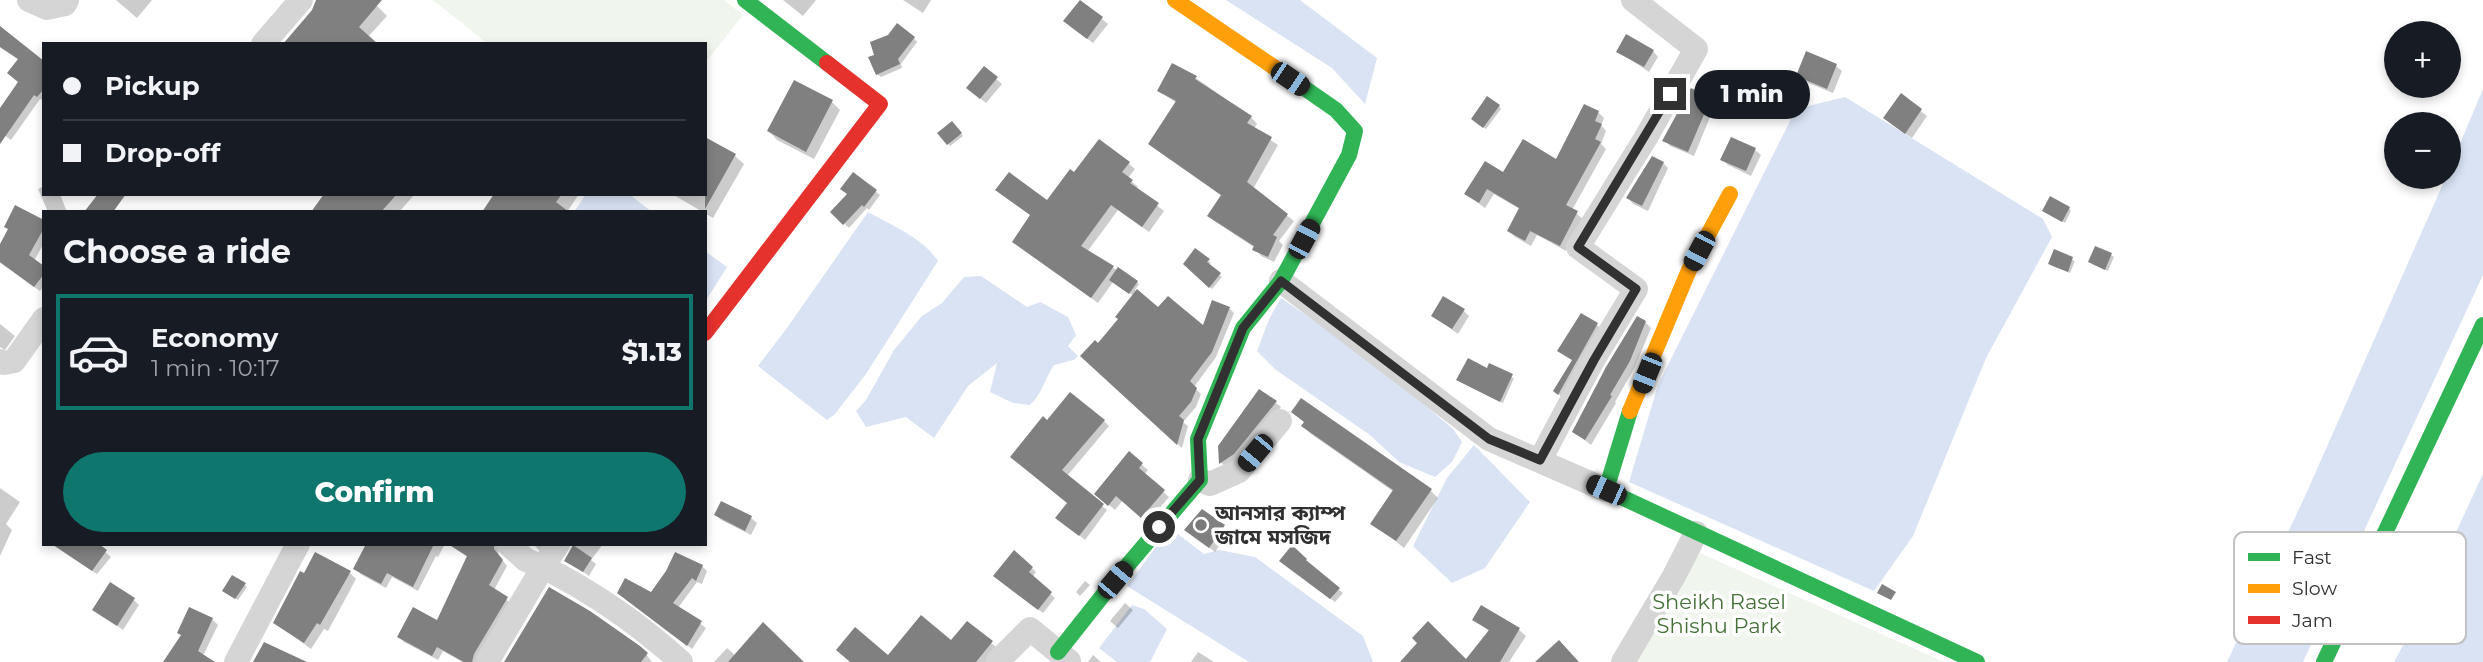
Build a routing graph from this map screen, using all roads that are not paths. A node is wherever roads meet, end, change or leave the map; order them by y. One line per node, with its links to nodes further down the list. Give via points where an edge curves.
1 (29, 0): 2 (street, via 47,8)
2 (67, 0)
3 (301, 0): 7 (street)
4 (745, 0): 12 (street, via 880,104)
5 (1175, 0): 9 (street, via 1336,110 1355,131 1349,155)
6 (1633, 0): 15 (street, via 1696,49 1578,247 1636,289)
7 (265, 42)
8 (1730, 194): 17 (street, via 1689,271 1628,417)
9 (1281, 281): 15 (street, via 1489,439); 16 (street, via 1243,328 1198,439)
10 (42, 322): 13 (street, via 14,361)
11 (2483, 325): 18 (street)
12 (707, 330)
13 (0, 361)
14 (1280, 421): 16 (street, via 1239,471 1210,484)
15 (1540, 460): 17 (street)
16 (1200, 480): 25 (street, via 1115,580)
17 (1606, 490): 19 (street)
18 (2385, 532)
19 (1696, 533): 30 (street); 31 (street)
20 (297, 546): 26 (street)
21 (510, 546): 23 (street)
22 (557, 546): 23 (street)
23 (542, 567): 27 (street); 28 (street, via 580,586)
24 (2332, 644): 32 (street)
25 (1064, 657): 29 (street, via 1030,629)
26 (236, 662)
27 (488, 662)
28 (681, 662)
29 (997, 662)
30 (1623, 662)
31 (1977, 662)
32 (2324, 662)

